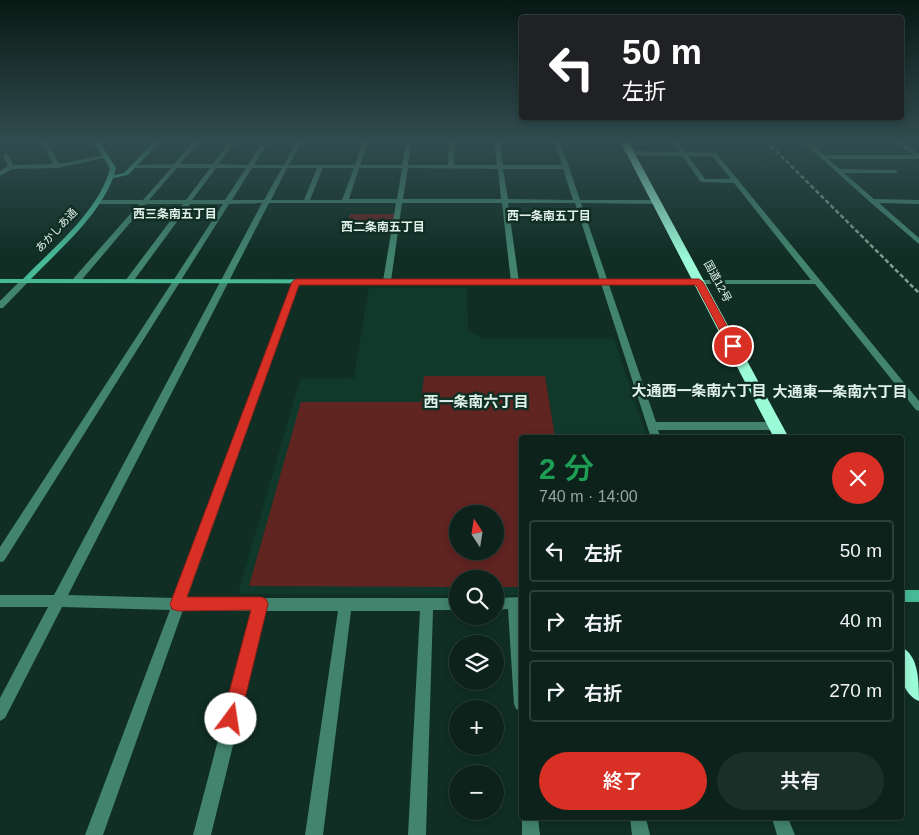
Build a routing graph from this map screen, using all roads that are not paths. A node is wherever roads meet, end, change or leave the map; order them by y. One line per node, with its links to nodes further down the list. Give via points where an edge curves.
1 (110, 180): 19 (street, あかしあ通)
2 (164, 180): 20 (street)
3 (204, 180): 21 (street)
4 (240, 180): 22 (street)
5 (278, 180): 23 (street)
6 (315, 180): 24 (street)
7 (353, 180): 15 (street)
8 (404, 180): 16 (street)
9 (501, 180): 17 (street)
10 (570, 180): 25 (street)
11 (644, 180): 26 (highway, 国道12号)
12 (702, 180): 14 (street)
13 (849, 180): 18 (street)
14 (735, 181): 41 (street)
15 (345, 201): 16 (street); 24 (street)
16 (401, 201): 17 (street); 35 (street)
17 (503, 201): 25 (street); 39 (street)
18 (872, 201): 27 (street); 28 (street)
19 (98, 202): 20 (street); 32 (street, あかしあ通)
20 (146, 202): 21 (street); 33 (street)
21 (188, 202): 22 (street); 34 (street)
22 (227, 202): 23 (street); 37 (street)
23 (267, 202): 24 (street); 42 (street)
24 (306, 202)
25 (577, 202): 26 (street); 36 (street)
26 (656, 202): 40 (highway, 国道12号)
27 (919, 202)
28 (908, 233): 29 (street); 30 (street)
29 (919, 233)
30 (919, 242)
31 (0, 281): 32 (street)
32 (25, 281): 33 (street); 43 (street)
33 (76, 281): 34 (street)
34 (130, 281): 37 (street)
35 (387, 281): 38 (street); 39 (street)
36 (602, 281): 39 (street); 40 (street); 45 (street)
37 (176, 282): 42 (street); 49 (street)
38 (296, 282): 42 (street); 54 (street)
39 (515, 282)
40 (699, 282): 41 (street); 46 (highway, 国道12号)
41 (816, 282): 44 (street)
42 (223, 283): 52 (street)
43 (0, 306)
44 (919, 408)
45 (652, 426): 46 (street); 47 (street)
46 (776, 426): 48 (highway, 国道12号)
47 (655, 435)
48 (780, 435)
49 (0, 557)
50 (904, 596): 51 (street)
51 (919, 596)
52 (60, 600): 53 (street); 54 (street); 64 (street)
53 (0, 601)
54 (178, 604): 55 (street); 68 (street)
55 (261, 604): 60 (street); 69 (street)
56 (449, 604): 59 (street)
57 (504, 604): 58 (street)
58 (518, 604): 61 (street)
59 (427, 605): 60 (street); 71 (street)
60 (345, 606): 70 (street)
61 (519, 637)
62 (904, 662): 63 (highway)
63 (919, 690)
64 (0, 713)
65 (530, 820): 72 (street)
66 (638, 820): 73 (street)
67 (781, 820): 74 (street)
68 (94, 835)
69 (202, 835)
70 (314, 835)
71 (417, 835)
72 (531, 835)
73 (642, 835)
74 (786, 835)

